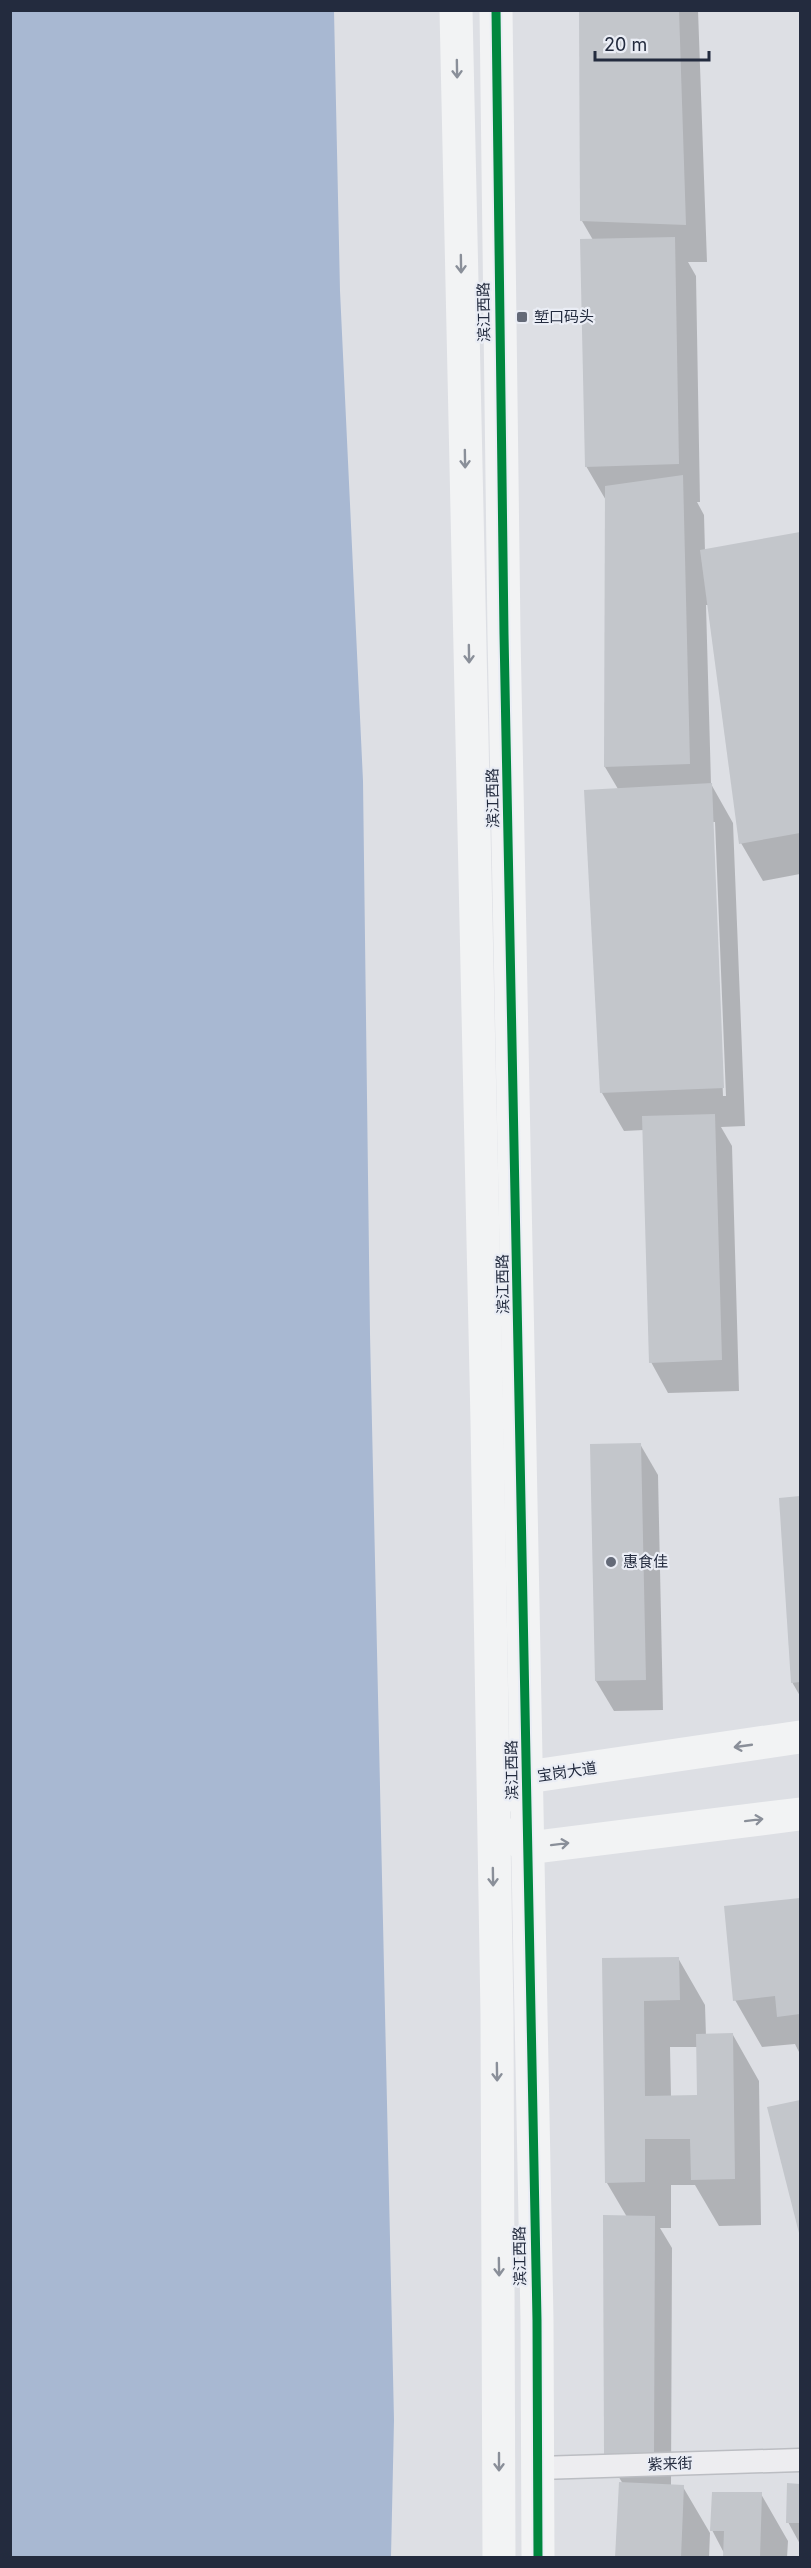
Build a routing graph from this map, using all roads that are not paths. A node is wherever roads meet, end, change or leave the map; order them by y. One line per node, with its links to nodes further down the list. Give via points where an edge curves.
1 (456, 10): 6 (main road, 滨江西路, one-way to 6)
2 (496, 10): 4 (main road, 滨江西路)
3 (801, 1737): 4 (main road, 宝岗大道, one-way to 4)
4 (527, 1778): 6 (main road, 宝岗大道); 7 (main road, 滨江西路)
5 (801, 1814): 7 (main road, one-way to 5)
6 (492, 1819): 7 (main road); 10 (main road, 滨江西路, one-way to 10)
7 (528, 1848): 9 (main road, 滨江西路)
8 (801, 2460): 9 (lane, 紫来街)
9 (539, 2468): 11 (main road, 滨江西路)
10 (499, 2558)
11 (538, 2558)

